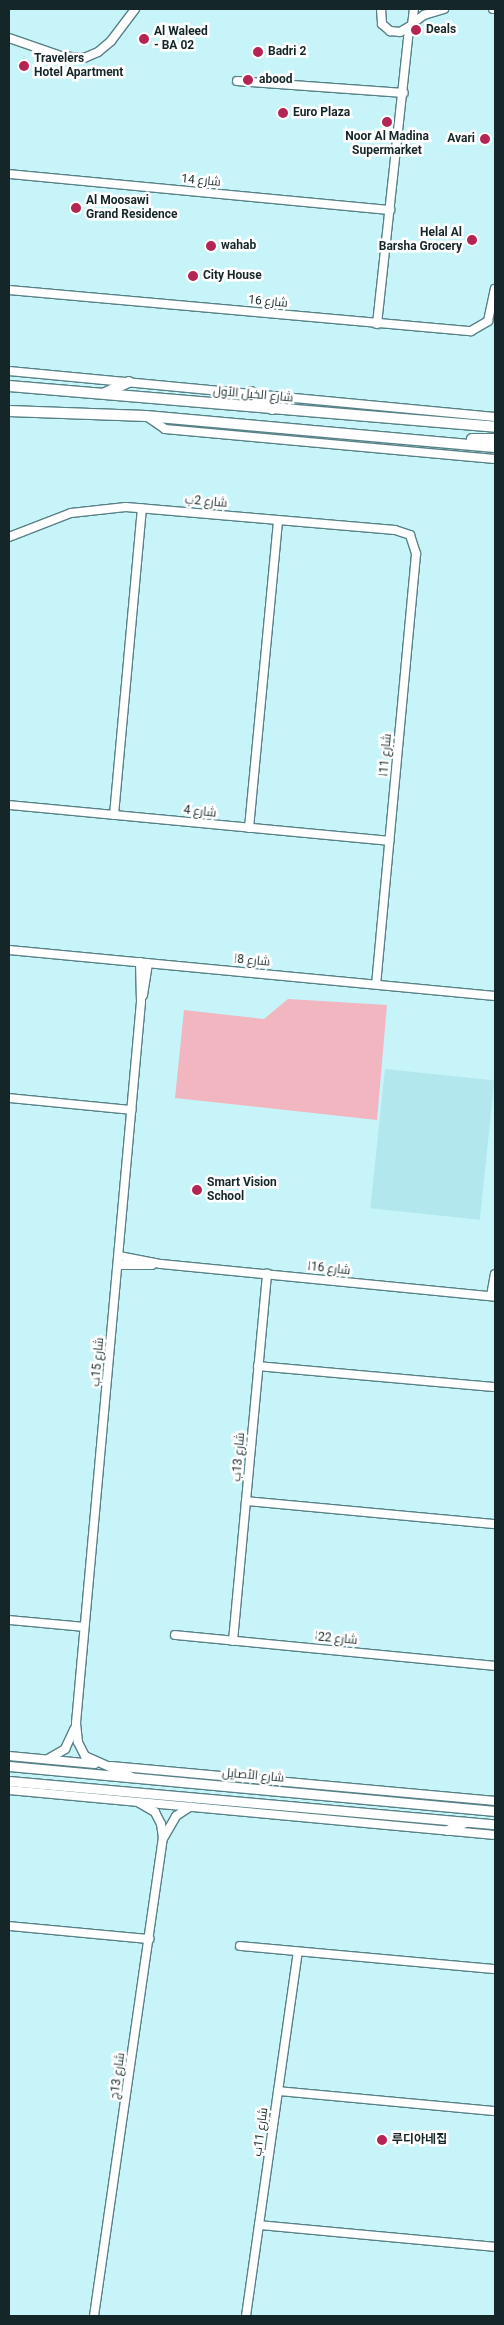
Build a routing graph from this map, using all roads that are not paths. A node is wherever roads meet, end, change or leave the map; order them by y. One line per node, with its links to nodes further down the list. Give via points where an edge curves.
1 (135, 9): 7 (street, via 111,41 84,58 60,56)
2 (381, 9): 6 (street, via 382,24)
3 (414, 9): 5 (street)
4 (444, 9): 5 (street, via 424,15)
5 (411, 26): 6 (street); 8 (street)
6 (394, 32): 8 (street)
7 (9, 38)
8 (406, 51): 10 (street)
9 (237, 81): 10 (street)
10 (404, 93): 12 (street)
11 (9, 174): 12 (street, شارع 14)
12 (390, 210): 15 (street)
13 (495, 289): 15 (street, شارع 16, via 492,315 478,329)
14 (9, 290): 15 (street, شارع 16)
15 (377, 324)
16 (9, 371): 17 (street)
17 (129, 382): 19 (street); 20 (main road)
18 (9, 386): 20 (main road, شارع الخيل الأول)
19 (251, 392): 21 (main road); 24 (street)
20 (103, 394): 21 (main road, شارع الخيل الأول)
21 (273, 410): 25 (main road, شارع الخيل الأول)
22 (9, 411): 23 (main road)
23 (146, 416): 27 (main road); 29 (street, via 165,429)
24 (495, 417)
25 (495, 427)
26 (495, 439): 27 (main road, via 479,438)
27 (464, 443): 28 (main road)
28 (495, 447)
29 (495, 459)
30 (142, 508): 31 (street, شارع 2ب); 33 (street, شارع 2ب, via 78,511); 35 (street)
31 (278, 520): 32 (street, شارع 2ب); 36 (street)
32 (405, 532): 37 (street, شارع 11ا, via 413,539 416,554)
33 (9, 537)
34 (9, 805): 35 (street, شارع 4)
35 (114, 815): 36 (street, شارع 4)
36 (249, 828): 37 (street, شارع 4)
37 (389, 841): 40 (street, شارع 11ا)
38 (9, 950): 39 (street, شارع 8ا)
39 (144, 962): 40 (street, شارع 8ا); 43 (street, شارع 15ب)
40 (376, 983): 41 (street, شارع 8ا)
41 (494, 995)
42 (9, 1098): 43 (street)
43 (131, 1110): 44 (street, شارع 15ب)
44 (119, 1256): 45 (street, شارع 16ا); 46 (street, شارع 15ب)
45 (161, 1264): 46 (street, شارع 16ا); 47 (street, شارع 16ا)
46 (118, 1265): 55 (street, شارع 15ب)
47 (267, 1274): 49 (street, شارع 16ا); 50 (street, شارع 13ب)
48 (495, 1274): 49 (street)
49 (493, 1296)
50 (258, 1366): 51 (street); 52 (street, شارع 13ب)
51 (495, 1387)
52 (246, 1501): 53 (street); 57 (street, شارع 13ب)
53 (495, 1524)
54 (9, 1620): 55 (street)
55 (84, 1627): 59 (street, شارع 15ب)
56 (175, 1635): 57 (street, شارع 22ا)
57 (232, 1641): 58 (street, شارع 22ا)
58 (495, 1666)
59 (76, 1723): 61 (street, شارع 15ب, via 66,1749); 62 (street, شارع 15ب, via 82,1752)
60 (9, 1756): 61 (street)
61 (43, 1759): 62 (street)
62 (104, 1765): 64 (street); 67 (street)
63 (9, 1766): 64 (street, شارع الأصايل)
64 (134, 1778): 70 (street, شارع الأصايل)
65 (9, 1781): 71 (street)
66 (9, 1790): 68 (street)
67 (495, 1801)
68 (138, 1802): 69 (street); 75 (street, شارع 13ج, via 159,1818)
69 (190, 1807): 73 (street); 75 (street, شارع 13ج, via 170,1823)
70 (495, 1811)
71 (467, 1821): 72 (street); 73 (street)
72 (495, 1824)
73 (447, 1830): 74 (street)
74 (495, 1835)
75 (163, 1838): 77 (street, شارع 13ج)
76 (9, 1926): 77 (street)
77 (149, 1939): 85 (street, شارع 13ج)
78 (240, 1946): 79 (street)
79 (298, 1952): 80 (street); 81 (street, شارع 11ب)
80 (495, 1969)
81 (278, 2092): 82 (street); 83 (street, شارع 11ب)
82 (495, 2111)
83 (259, 2225): 84 (street); 86 (street, شارع 11ب)
84 (495, 2247)
85 (94, 2316)
86 (246, 2316)

